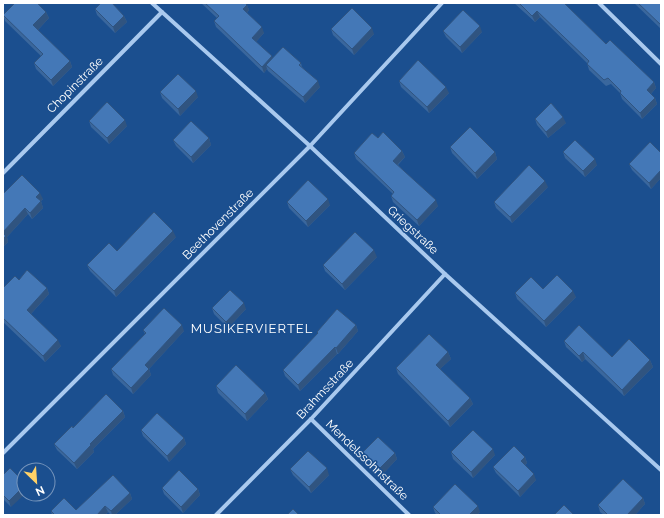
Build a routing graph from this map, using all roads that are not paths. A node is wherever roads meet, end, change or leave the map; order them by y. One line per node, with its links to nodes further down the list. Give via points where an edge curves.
1 (152, 3): 4 (street, Griegstraße)
2 (442, 3): 6 (street, Beethovenstraße)
3 (598, 3): 5 (street)
4 (162, 12): 6 (street, Griegstraße); 7 (street, Chopinstraße)
5 (661, 64)
6 (310, 146): 8 (street, Griegstraße); 10 (street, Beethovenstraße)
7 (3, 172)
8 (445, 274): 9 (street, Brahmsstraße); 11 (street, Griegstraße)
9 (311, 419): 12 (street, Brahmsstraße); 13 (street, Mendelssohnstraße)
10 (3, 453)
11 (661, 470)
12 (216, 515)
13 (409, 515)

